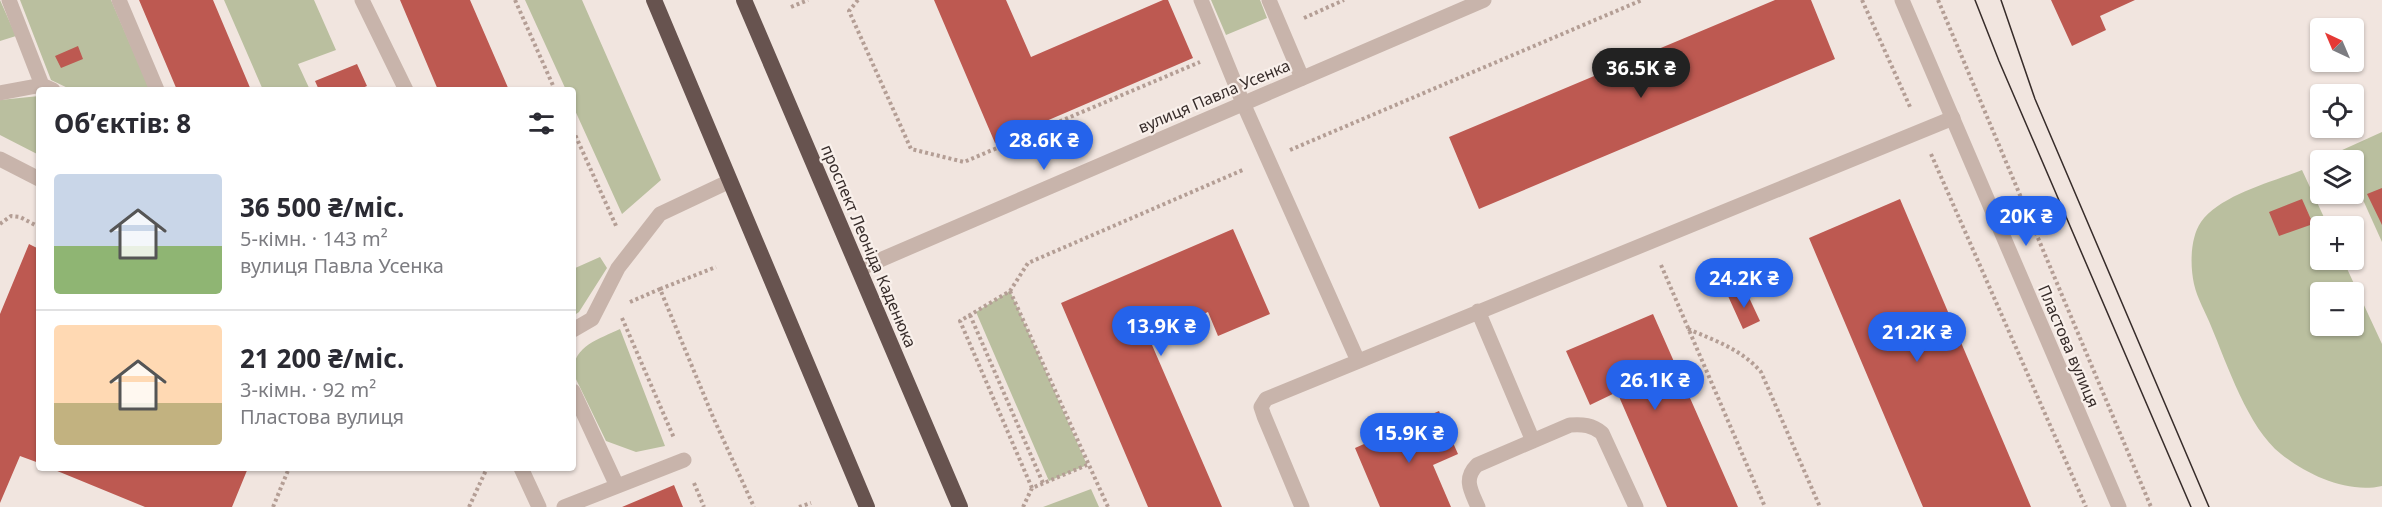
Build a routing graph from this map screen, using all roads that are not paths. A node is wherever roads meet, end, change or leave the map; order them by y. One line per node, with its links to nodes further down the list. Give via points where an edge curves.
1 (9, 0): 11 (street)
2 (119, 0): 12 (street)
3 (362, 0): 13 (street)
4 (654, 0): 20 (highway)
5 (744, 0): 21 (highway, проспект Леоніда Каденюка)
6 (1201, 0): 16 (street)
7 (1269, 0): 10 (street)
8 (1484, 0): 10 (street, вулиця Павла Усенка)
9 (1902, 0): 17 (street, Пластова вулиця)
10 (1302, 78): 16 (street, вулиця Павла Усенка)
11 (48, 87)
12 (156, 87)
13 (405, 87)
14 (36, 88): 15 (street)
15 (0, 93)
16 (1243, 103): 21 (street, вулиця Павла Усенка); 24 (street)
17 (1953, 118): 22 (street); 37 (street, Пластова вулиця)
18 (0, 159): 19 (street)
19 (36, 177)
20 (730, 181): 23 (street, via 660,214 618,268 592,318); 32 (highway)
21 (859, 269): 33 (highway, проспект Леоніда Каденюка)
22 (1478, 311): 24 (street); 26 (street)
23 (576, 328)
24 (1358, 361): 34 (street, via 1275,394 1261,407)
25 (576, 398): 29 (street)
26 (1533, 441): 35 (street, via 1471,470 1468,483); 36 (street, via 1570,425 1593,426 1602,434)
27 (684, 460): 29 (street)
28 (522, 471): 30 (street)
29 (617, 486): 31 (street)
30 (539, 507)
31 (564, 507)
32 (867, 507)
33 (960, 507)
34 (1302, 507)
35 (1478, 507)
36 (1636, 507)
37 (2119, 507)

